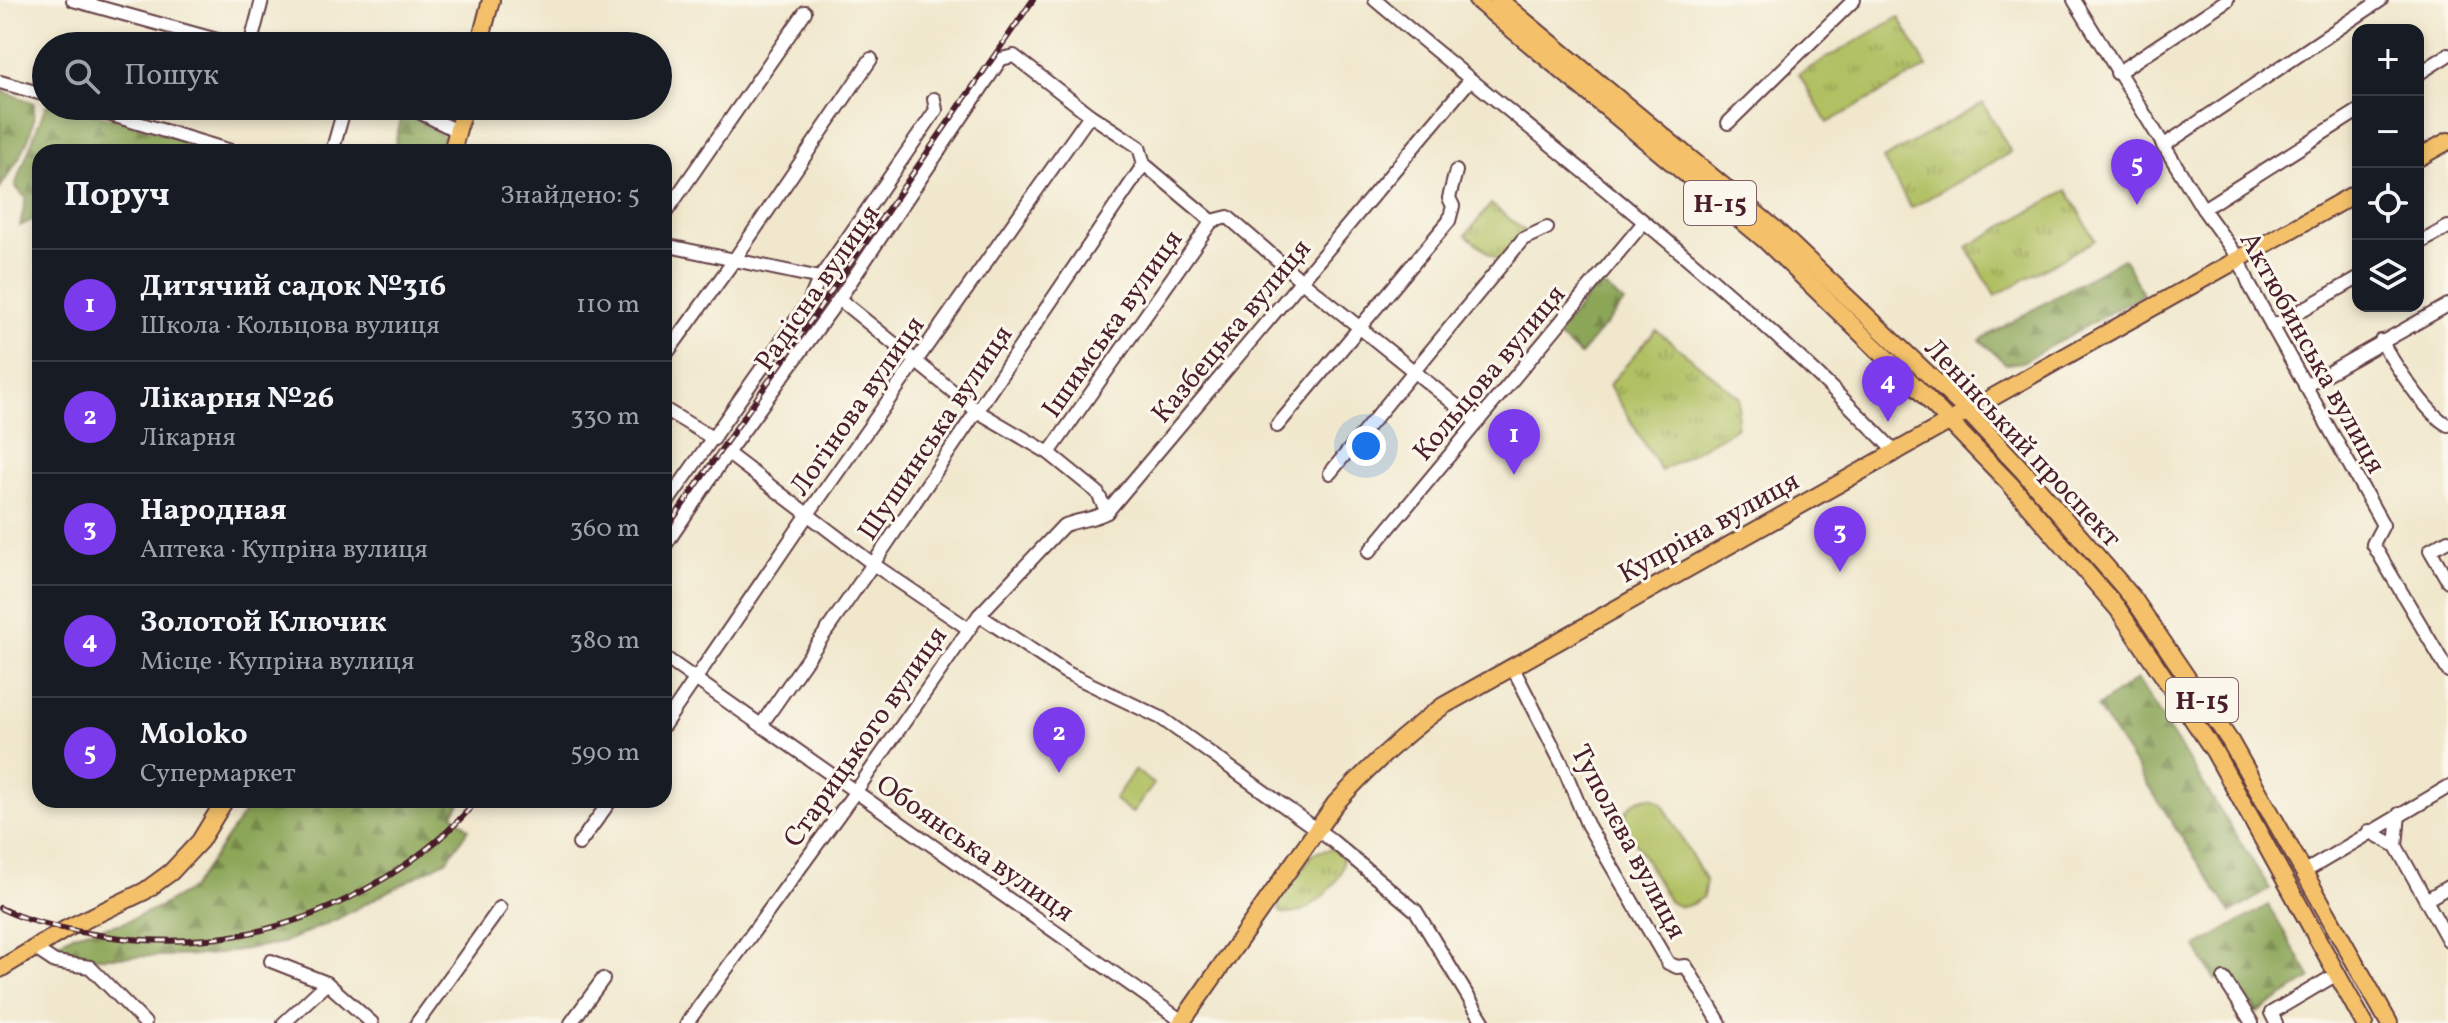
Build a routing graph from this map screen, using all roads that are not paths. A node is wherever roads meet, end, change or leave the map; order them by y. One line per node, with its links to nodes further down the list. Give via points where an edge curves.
1 (73, 0): 12 (street)
2 (262, 0): 13 (street)
3 (491, 0): 14 (main road)
4 (1375, 0): 19 (street)
5 (1477, 0): 65 (main road, Ленінський проспект / Н-15, via 1765,240)
6 (1499, 0): 63 (main road, Ленінський проспект / Н-15, via 1775,229)
7 (1854, 0): 29 (street)
8 (2074, 0): 18 (street, Актюбинська вулиця)
9 (2227, 0): 18 (street)
10 (2381, 0): 35 (street)
11 (805, 12): 40 (street)
12 (188, 32)
13 (254, 32)
14 (483, 32)
15 (2448, 55): 17 (street)
16 (871, 59): 49 (street)
17 (2424, 70)
18 (2117, 73): 35 (street, Актюбинська вулиця)
19 (1470, 80): 43 (street); 52 (street, Казбецька вулиця)
20 (0, 82): 21 (street)
21 (32, 91)
22 (934, 99): 50 (street, Радісна вулиця, via 936,110)
23 (1090, 115): 37 (street, via 1139,147); 53 (street, Радісна вулиця, via 1014,56 1001,59); 59 (street, Логінова вулиця)
24 (2352, 115): 41 (street)
25 (128, 120): 32 (street)
26 (341, 120): 33 (street)
27 (435, 120): 30 (street)
28 (460, 120): 30 (main road)
29 (1728, 123)
30 (457, 131): 34 (main road)
31 (2448, 141): 36 (main road)
32 (208, 144)
33 (334, 144)
34 (454, 144)
35 (2163, 146): 41 (street, Актюбинська вулиця)
36 (2424, 155)
37 (1144, 164): 42 (street); 62 (street, Шушинська вулиця)
38 (1456, 171): 56 (street, via 1449,221)
39 (2352, 195): 48 (main road, Купріна вулиця)
40 (672, 203)
41 (2203, 209): 48 (street, Актюбинська вулиця)
42 (1212, 221): 52 (street, via 1228,217); 72 (street, Ішимська вулиця)
43 (1644, 222): 66 (street, Кольцова вулиця); 71 (street)
44 (2448, 227): 46 (street)
45 (1547, 228): 60 (street, via 1523,239)
46 (2424, 241)
47 (672, 247): 49 (street)
48 (2239, 259): 55 (street, Актюбинська вулиця); 63 (main road, Купріна вулиця)
49 (734, 260): 50 (street); 58 (street)
50 (820, 278): 69 (street, Радісна вулиця)
51 (2352, 281): 55 (street)
52 (1303, 282): 56 (street); 75 (street, Казбецька вулиця)
53 (839, 299): 59 (street); 70 (street, Радісна вулиця)
54 (2448, 305): 57 (street)
55 (2272, 327): 61 (street, Актюбинська вулиця)
56 (1359, 328): 60 (street); 68 (street)
57 (2381, 341): 61 (street); 67 (street, via 2397,370)
58 (672, 346)
59 (916, 362): 62 (street); 76 (street, Логінова вулиця)
60 (1413, 373): 66 (street); 73 (street)
61 (2305, 386): 86 (street, Актюбинська вулиця, via 2383,525 2373,544)
62 (977, 411): 72 (street); 80 (street, Шушинська вулиця)
63 (1968, 412): 65 (main road, Купріна вулиця); 99 (main road, Ленінський проспект / Н-15, via 2133,598 2230,741)
64 (672, 414): 69 (street)
65 (1949, 421): 71 (main road, Купріна вулиця); 107 (main road, Ленінський проспект / Н-15, via 2118,609 2214,751)
66 (1477, 422): 79 (street, Кольцова вулиця)
67 (2448, 425)
68 (1277, 426)
69 (714, 439): 74 (street, Радісна вулиця)
70 (728, 451): 76 (street); 77 (street, Радісна вулиця)
71 (1894, 451): 85 (main road, Купріна вулиця)
72 (1049, 453): 75 (street, via 1097,492)
73 (1330, 473)
74 (672, 496)
75 (1107, 512): 82 (street, Старицького вулиця, via 1063,526)
76 (808, 514): 80 (street); 87 (street, Логінова вулиця)
77 (672, 535)
78 (2448, 540): 81 (street, via 2430,550)
79 (1369, 552)
80 (873, 564): 83 (street); 89 (street, Шушинська вулиця)
81 (2448, 581)
82 (979, 615): 83 (street, Старицького вулиця); 95 (street, via 1065,672 1161,718)
83 (969, 629): 91 (street, Старицького вулиця)
84 (672, 663): 87 (street, Обоянська вулиця)
85 (1512, 666): 95 (main road, Купріна вулиця, via 1443,706 1397,742 1335,804); 120 (street, Туполєва вулиця, via 1587,824 1668,963 1686,966)
86 (2448, 671)
87 (695, 679): 88 (street, Логінова вулиця); 89 (street, Обоянська вулиця)
88 (672, 713)
89 (761, 725): 91 (street, Обоянська вулиця)
90 (2448, 787): 94 (street)
91 (856, 791): 112 (street, Обоянська вулиця); 118 (street, Старицького вулиця)
92 (220, 808): 104 (main road, via 200,841 171,872 145,891)
93 (605, 808): 97 (street)
94 (2399, 814): 96 (street); 98 (street)
95 (1319, 831): 112 (main road, Купріна вулиця); 119 (street, via 1416,911)
96 (2369, 831): 98 (street); 99 (street)
97 (579, 844)
98 (2396, 846): 101 (street)
99 (2304, 872): 123 (main road, Ленінський проспект / Н-15)
100 (2448, 887): 101 (street)
101 (2426, 900): 103 (street)
102 (500, 908): 116 (street)
103 (2448, 940)
104 (34, 948): 106 (main road); 113 (street, via 55,962 90,967)
105 (271, 961): 110 (street)
106 (0, 969)
107 (2337, 974): 111 (street); 122 (main road, Ленінський проспект / Н-15)
108 (603, 979): 117 (street)
109 (2224, 979): 121 (street)
110 (327, 983): 114 (street); 115 (street)
111 (2273, 1018): 121 (street)
112 (1183, 1022)
113 (145, 1023)
114 (284, 1023)
115 (372, 1023)
116 (417, 1023)
117 (571, 1023)
118 (687, 1023)
119 (1484, 1023)
120 (1720, 1023)
121 (2252, 1023)
122 (2364, 1023)
123 (2389, 1023)

